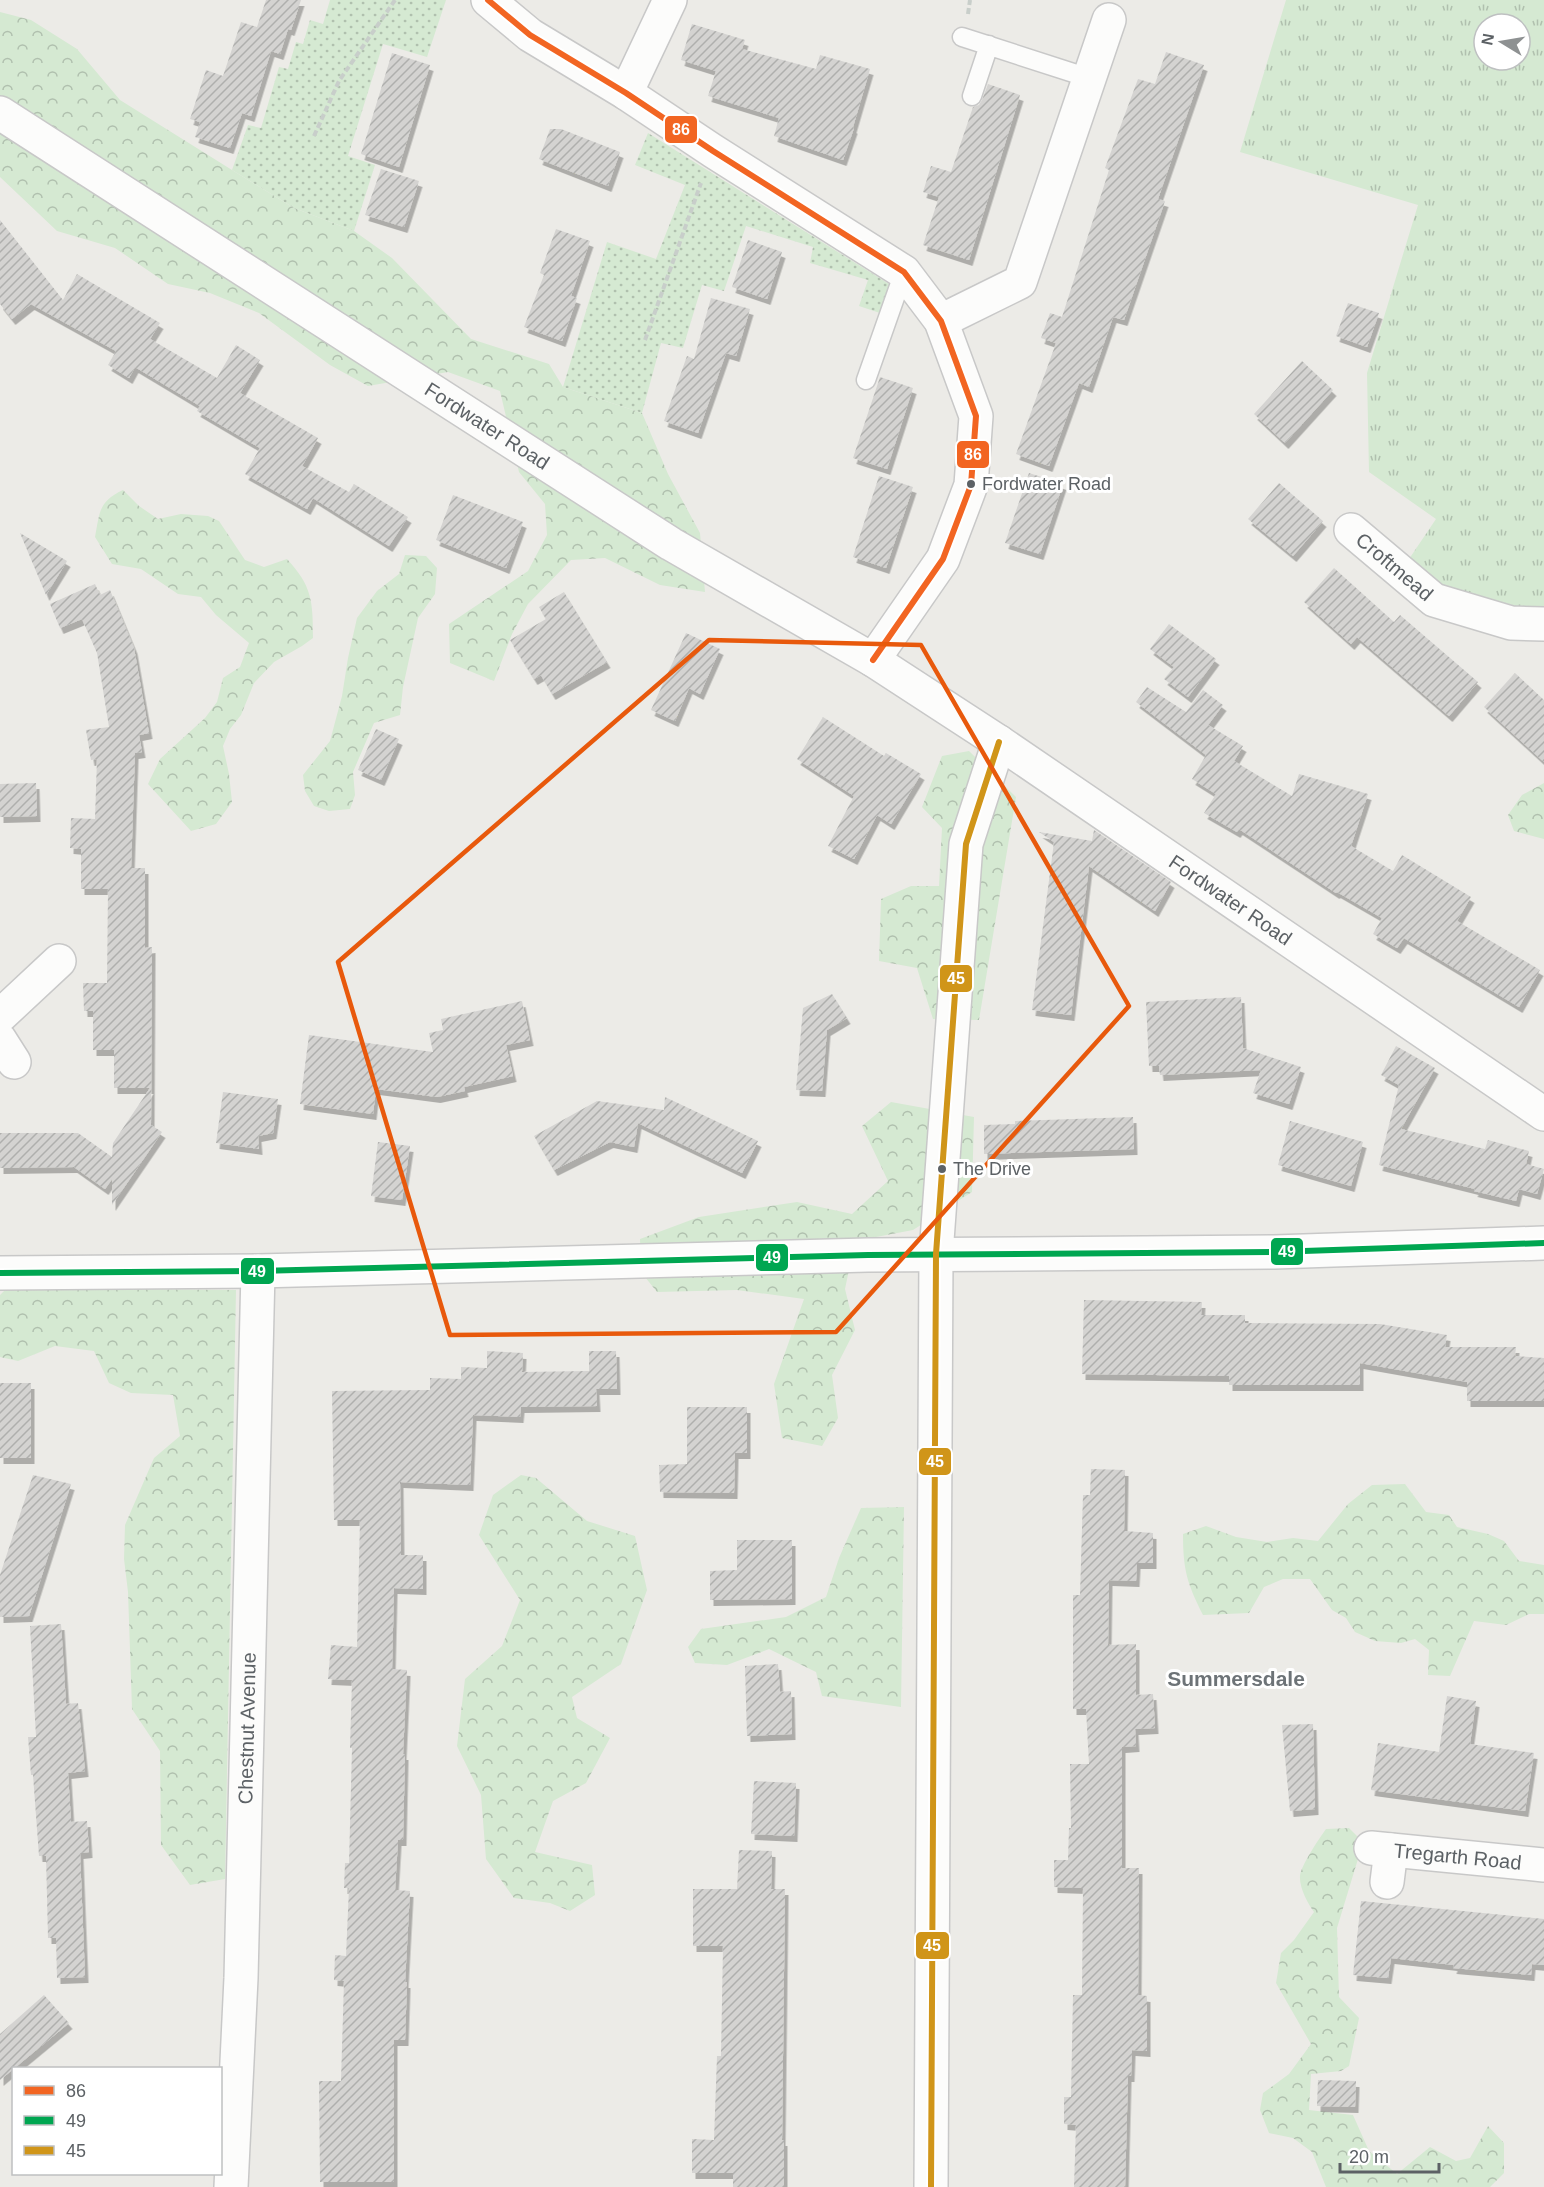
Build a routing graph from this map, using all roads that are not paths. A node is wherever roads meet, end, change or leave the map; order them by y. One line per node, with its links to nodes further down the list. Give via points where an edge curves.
1 (489, 0): 7 (street, via 530,35)
2 (670, 0): 7 (street)
3 (1109, 20): 6 (street)
4 (962, 37): 5 (lane)
5 (989, 45): 6 (lane); 8 (lane)
6 (1089, 78): 11 (street, via 1020,282)
7 (626, 93): 10 (street)
8 (972, 96)
9 (0, 113): 15 (street, Fordwater Road, via 671,544)
10 (904, 272): 11 (street); 12 (lane)
11 (941, 321): 15 (street, via 976,416 971,485 943,559)
12 (866, 380)
13 (1351, 530): 14 (street, Croftmead, via 1434,600 1511,622)
14 (1544, 624)
15 (873, 660): 16 (street, Fordwater Road)
16 (999, 742): 19 (street, Fordwater Road); 21 (street, via 966,844)
17 (59, 961): 18 (street)
18 (0, 1016)
19 (1544, 1114)
20 (1544, 1243): 21 (street, via 1274,1251)
21 (936, 1254): 22 (street); 27 (street)
22 (258, 1271): 23 (street); 26 (street, Chestnut Avenue, via 241,1978)
23 (0, 1273)
24 (1544, 1865): 25 (street, Tregarth Road, via 1381,1849)
25 (1387, 1882)
26 (231, 2187)
27 (931, 2187)

